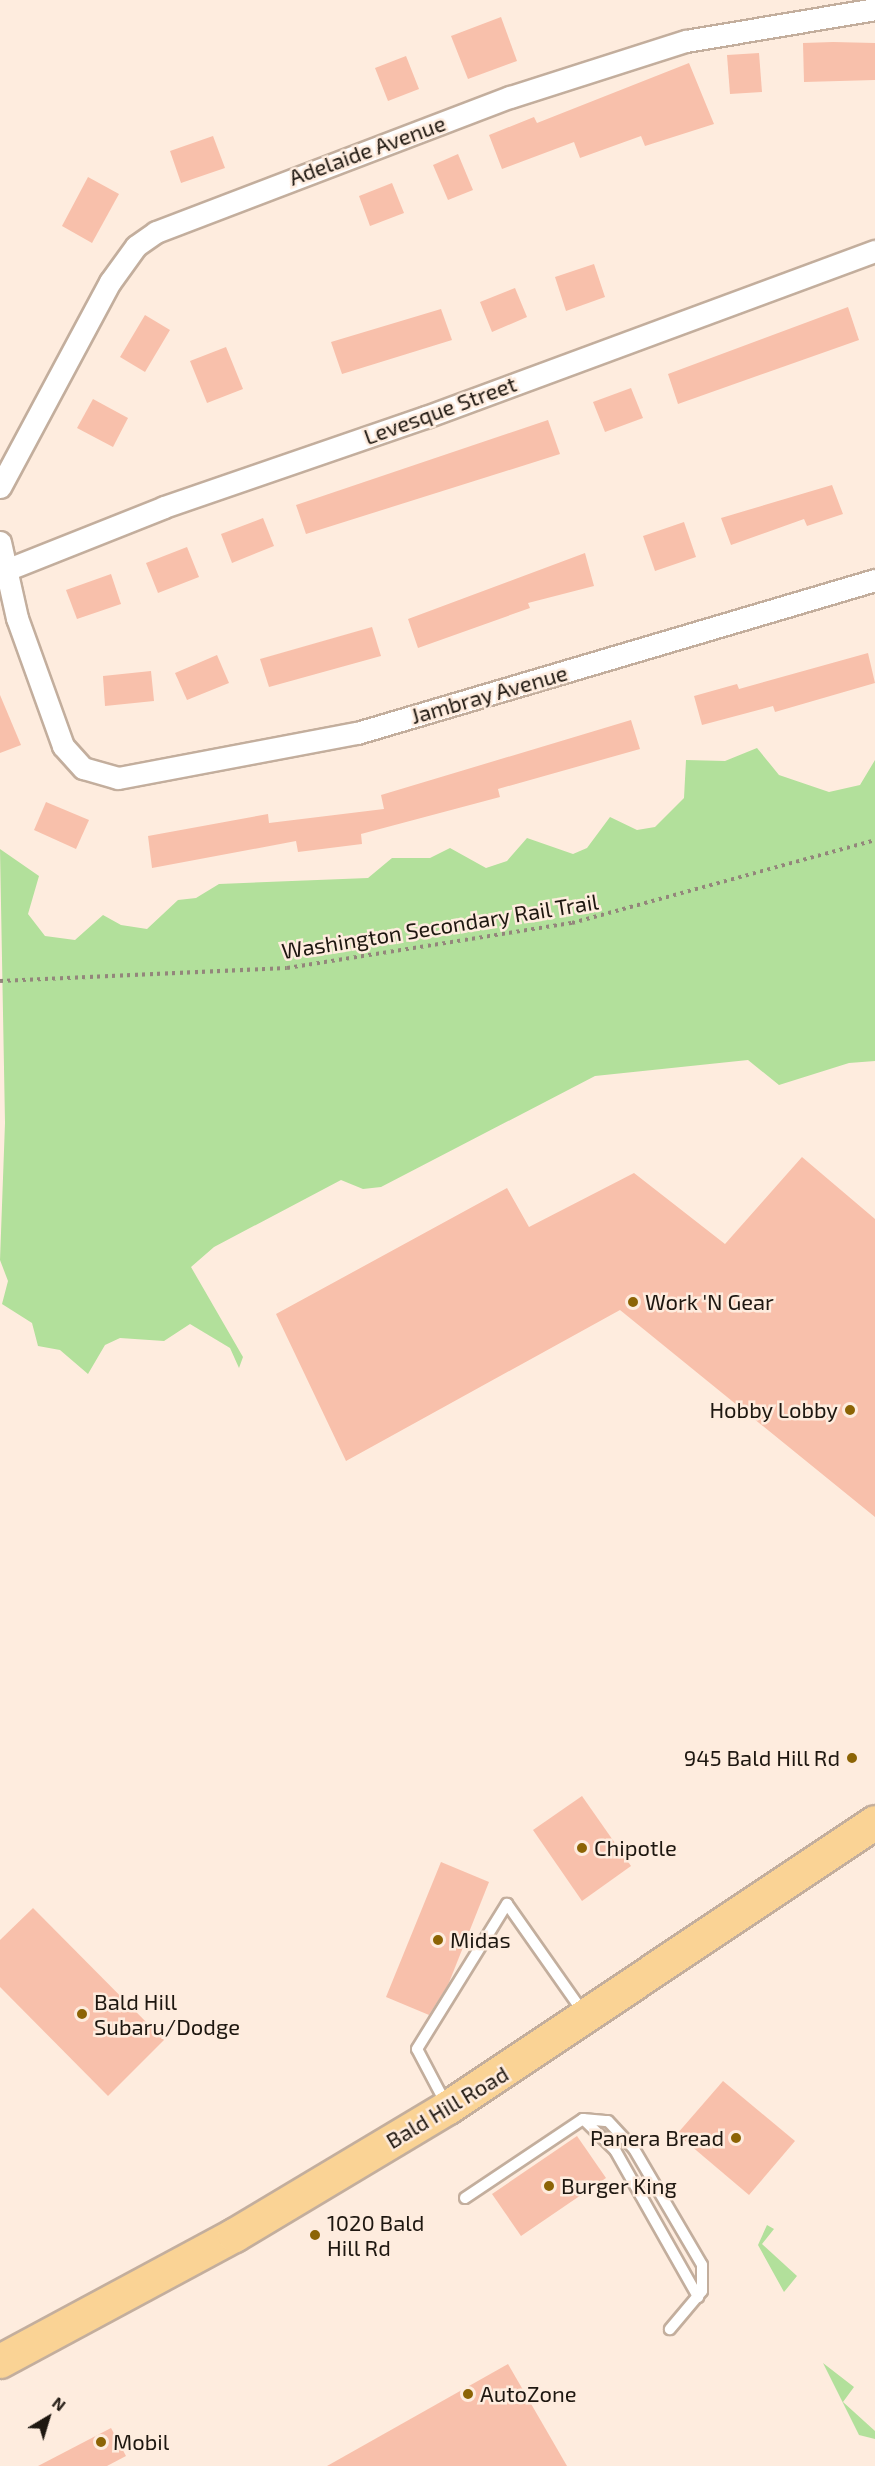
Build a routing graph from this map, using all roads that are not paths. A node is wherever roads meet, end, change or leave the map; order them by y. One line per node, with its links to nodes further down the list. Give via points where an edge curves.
1 (814, 8): 2 (street, Adelaide Avenue); 4 (street, Adelaide Avenue, via 686,41 521,94 156,231 136,246 111,282)
2 (875, 9)
3 (875, 251): 6 (street, Levesque Street, via 426,417 164,507)
4 (0, 488)
5 (0, 542): 6 (street)
6 (6, 570): 7 (street, Jambray Avenue, via 56,730 68,754 97,773 131,776 357,733)
7 (875, 580)
8 (875, 1822): 9 (main road, Bald Hill Road)
9 (587, 2017): 10 (main road, Bald Hill Road); 10 (lane, via 507,1904 417,2049)
10 (448, 2107): 15 (main road, Bald Hill Road, via 234,2235)
11 (583, 2120): 12 (lane); 13 (lane, via 615,2150); 13 (lane, via 608,2121 634,2149 702,2265 705,2277)
12 (465, 2198)
13 (698, 2297): 14 (lane)
14 (670, 2329)
15 (0, 2361)

